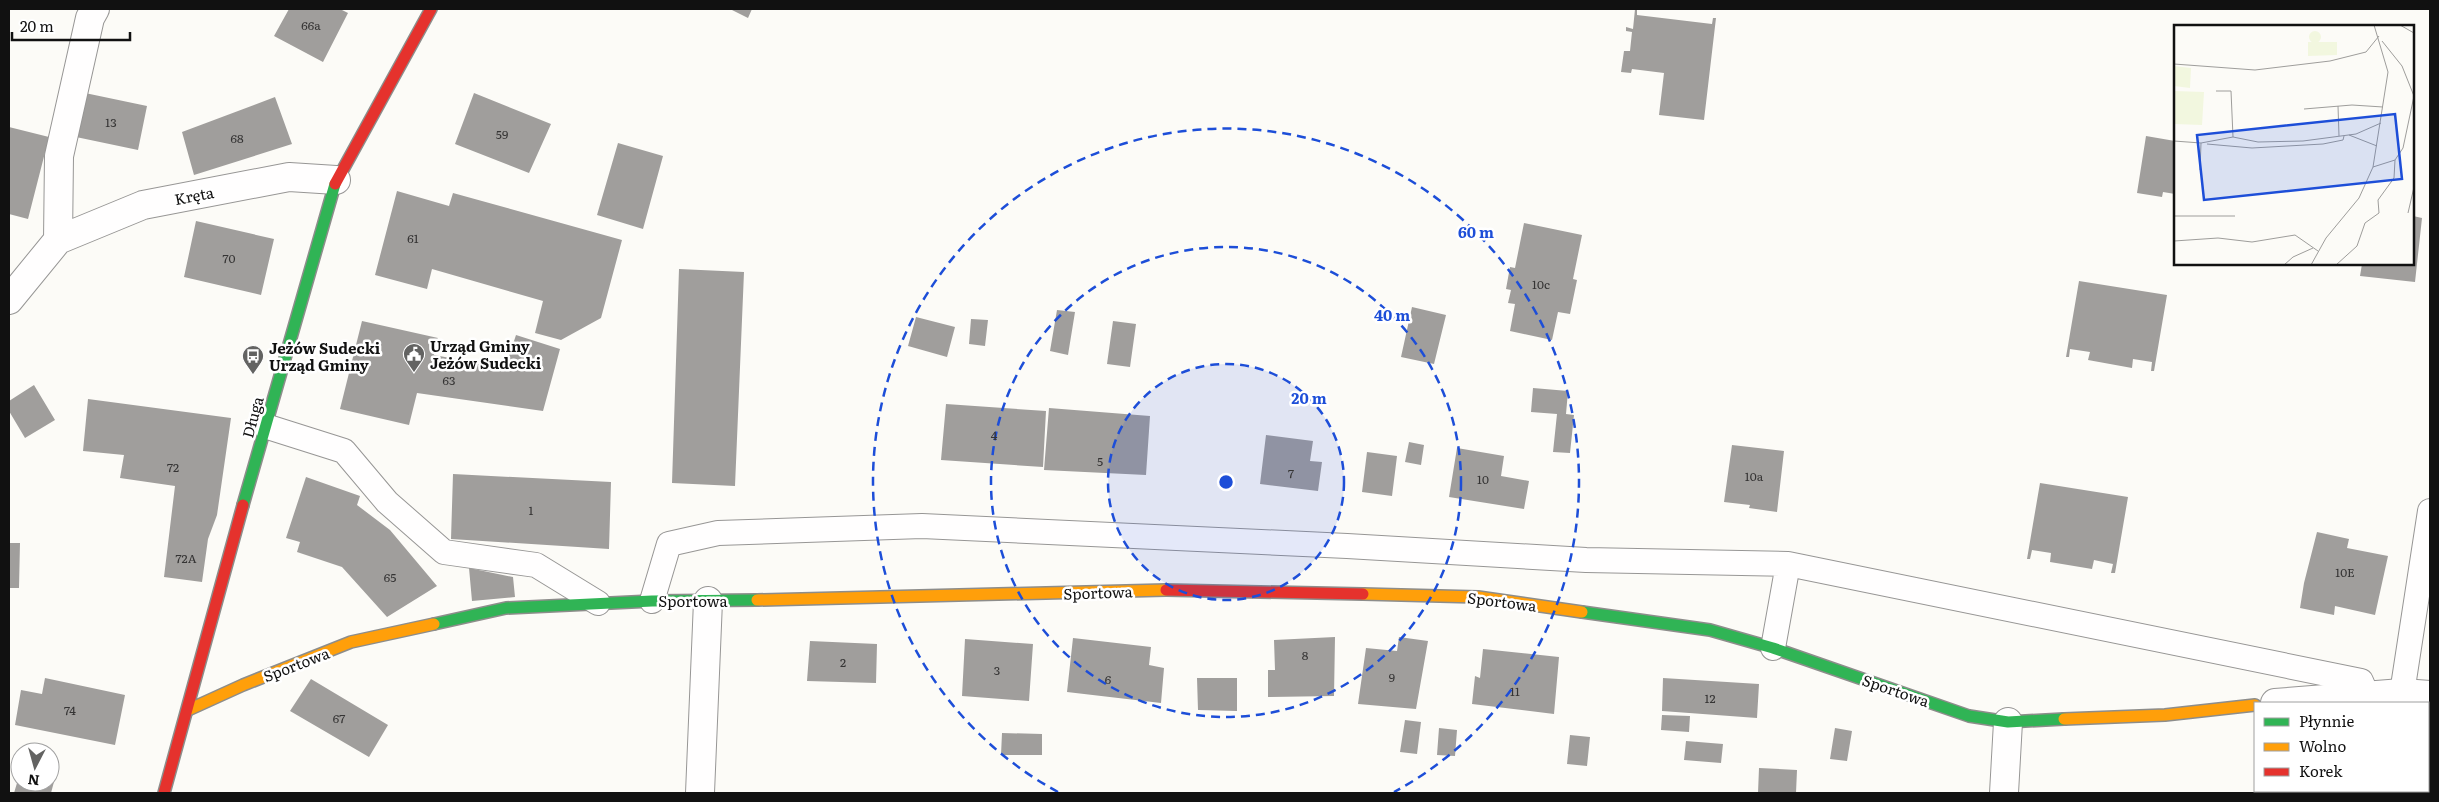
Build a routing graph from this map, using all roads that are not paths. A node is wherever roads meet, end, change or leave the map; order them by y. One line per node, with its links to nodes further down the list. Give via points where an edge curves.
1 (95, 9): 4 (street, via 90,18 58,156)
2 (431, 9): 3 (street, Długa)
3 (336, 180): 4 (street, Kręta, via 289,177 143,205); 6 (street, Długa)
4 (58, 240): 5 (street, Kręta)
5 (9, 300)
6 (265, 426): 11 (lane, via 344,451 387,502 444,552 536,565); 18 (street, Długa)
7 (2430, 511): 13 (lane)
8 (1788, 564): 9 (lane, via 1586,560 913,526 718,533 669,544); 12 (lane); 14 (lane, via 2360,681)
9 (652, 600): 10 (street, Sportowa); 11 (street, Sportowa)
10 (708, 600): 12 (street, Sportowa, via 1162,590 1478,596 1710,630); 21 (street)
11 (598, 603): 18 (street, Sportowa, via 506,608 351,642)
12 (1774, 648): 19 (street, Sportowa, via 1969,716)
13 (2402, 693): 14 (street); 15 (street)
14 (2366, 695): 16 (street)
15 (2430, 695)
16 (2286, 702)
17 (2254, 706): 19 (street, Sportowa, via 2165,716)
18 (188, 710): 20 (street, Długa)
19 (2008, 722): 22 (street)
20 (164, 793)
21 (700, 793)
22 (2004, 793)

